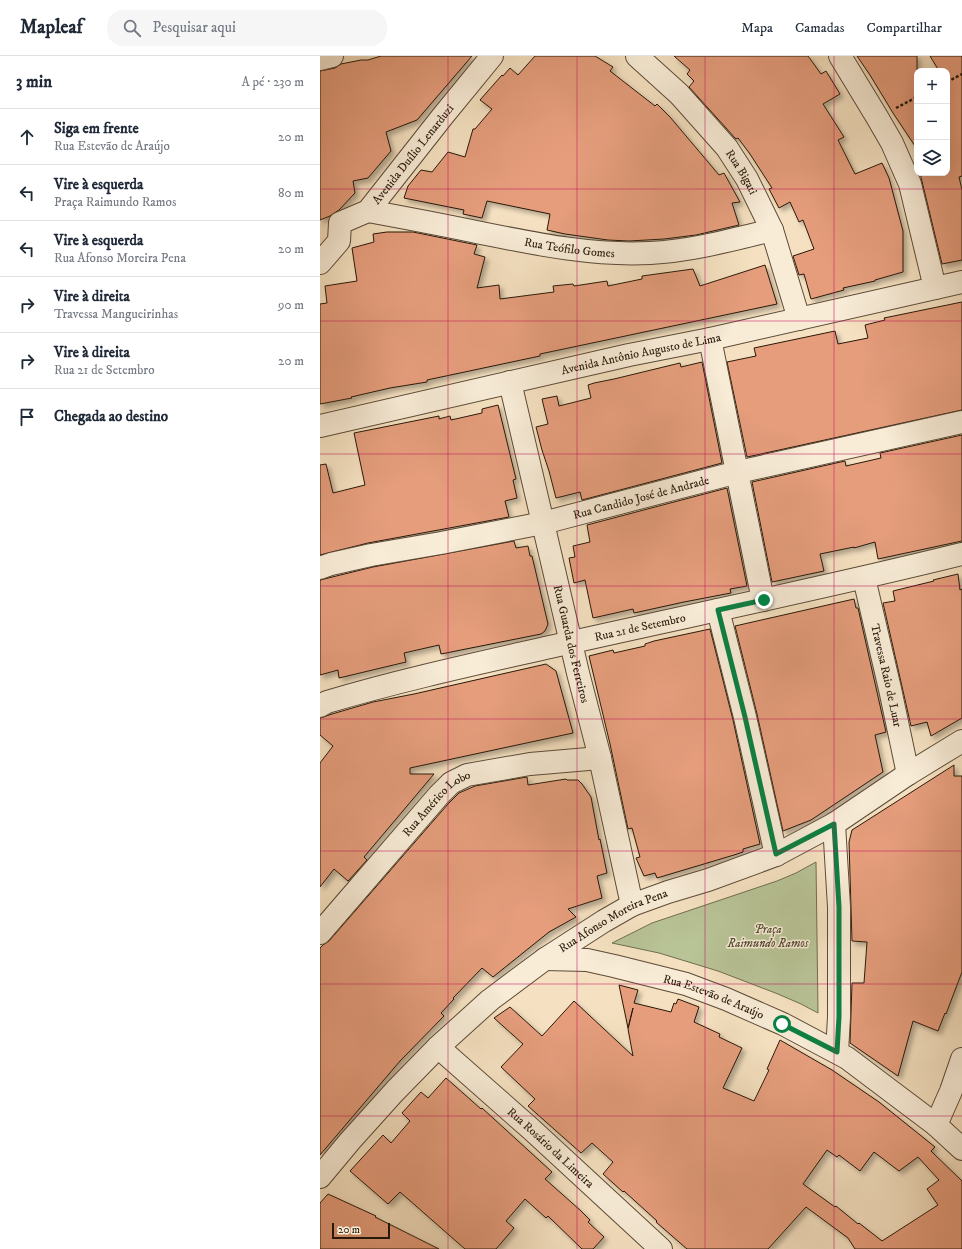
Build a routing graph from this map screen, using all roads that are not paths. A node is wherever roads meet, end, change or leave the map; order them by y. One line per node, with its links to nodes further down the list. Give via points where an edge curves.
1 (332, 56): 5 (street)
2 (492, 56): 6 (street, Avenida Duílio Lenarduzi)
3 (636, 56): 7 (street, Rua Bigati, via 679,94 727,148 747,179)
4 (840, 56): 11 (street, via 892,143 910,184)
5 (320, 59)
6 (368, 211): 7 (street, Rua Teófilo Gomes, via 535,244 616,253 650,253 692,248); 8 (street, Avenida Duílio Lenarduzi, via 340,223)
7 (772, 230): 12 (street, Rua Bigati)
8 (330, 243): 9 (street, Avenida Duílio Lenarduzi)
9 (320, 263)
10 (962, 282): 11 (street, Avenida Antônio Augusto de Lima)
11 (935, 288): 12 (street, Avenida Antônio Augusto de Lima)
12 (799, 319): 13 (street, Avenida Antônio Augusto de Lima)
13 (710, 339): 14 (street, Avenida Antônio Augusto de Lima); 17 (street)
14 (510, 382): 16 (street, Avenida Antônio Augusto de Lima); 18 (street, Rua Guarda dos Ferreiros)
15 (962, 422): 17 (street, Rua Candido José de Andrade)
16 (320, 426)
17 (738, 472): 18 (street, Rua Candido José de Andrade); 22 (street)
18 (543, 523): 20 (street, Rua Candido José de Andrade, via 371,555); 24 (street, Rua Guarda dos Ferreiros)
19 (962, 554): 21 (street, Rua 21 de Setembro)
20 (320, 568)
21 (864, 578): 22 (street, Rua 21 de Setembro); 28 (street, Travessa Raio de Luar)
22 (764, 600): 23 (street, Rua 21 de Setembro)
23 (718, 610): 24 (street, Rua 21 de Setembro); 30 (street)
24 (571, 642): 25 (street, Rua 21 de Setembro, via 378,687); 27 (street, Rua Guarda dos Ferreiros)
25 (320, 706)
26 (962, 741): 28 (street, Rua Afonso Moreira Pena)
27 (600, 758): 31 (street, Rua Guarda dos Ferreiros); 32 (street, Rua Américo Lobo, via 467,775 451,783)
28 (908, 774): 29 (street, Rua Afonso Moreira Pena)
29 (834, 824): 30 (street, Rua Afonso Moreira Pena); 35 (street, via 839,907)
30 (776, 854): 31 (street, Rua Afonso Moreira Pena)
31 (632, 905): 33 (street, Rua Afonso Moreira Pena)
32 (320, 933)
33 (545, 959): 34 (street, Rua Afonso Moreira Pena, via 490,1000); 35 (street, Rua Estevão de Araújo, via 587,960 686,984 782,1024)
34 (438, 1047): 39 (street, Rua Afonso Moreira Pena, via 350,1141); 40 (street, Rua Rosário da Limeira, via 531,1128)
35 (837, 1052): 37 (street, Rua Estevão de Araújo)
36 (962, 1059): 37 (street)
37 (936, 1125): 38 (street, Rua Estevão de Araújo)
38 (962, 1149)
39 (320, 1178)
40 (662, 1249)

